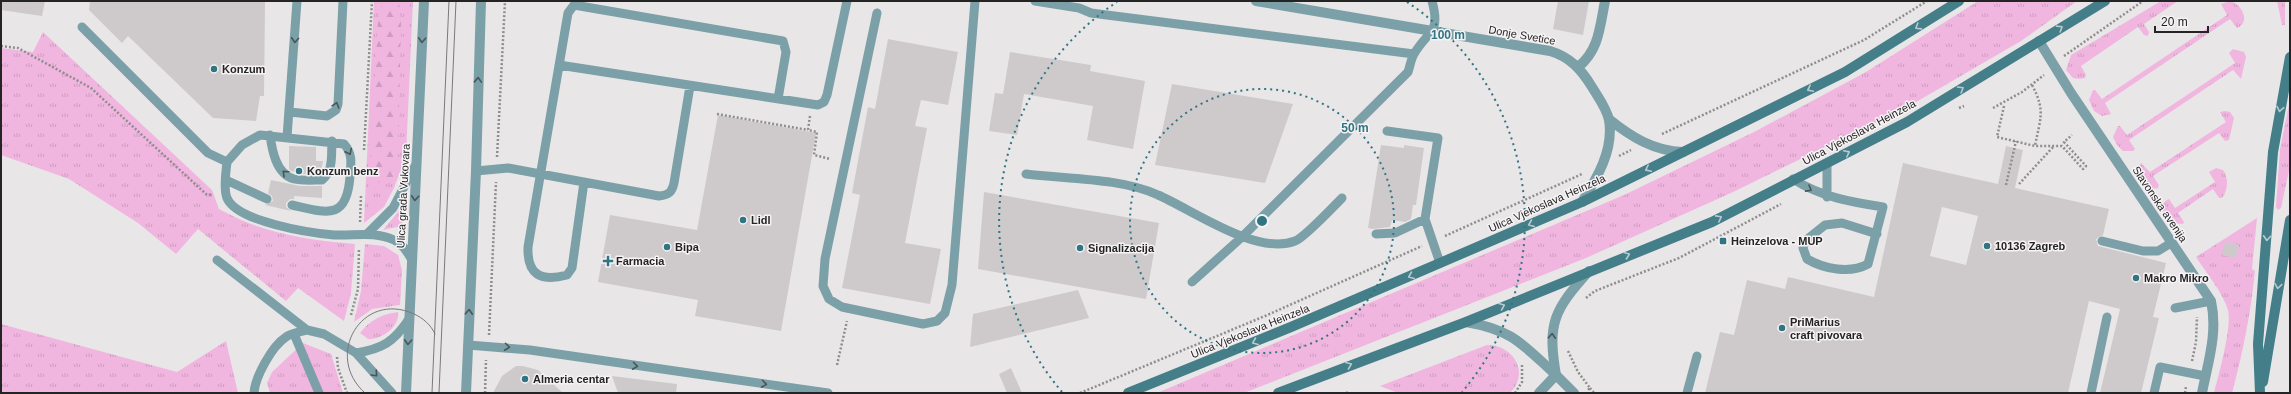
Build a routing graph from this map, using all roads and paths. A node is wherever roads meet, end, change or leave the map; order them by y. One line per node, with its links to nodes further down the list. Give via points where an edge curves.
1 (297, 1): 34 (lane, one-way to 34)
2 (343, 1): 34 (lane, one-way to 2, via 327,116 336,110)
3 (372, 1): 51 (path)
4 (424, 1): 56 (street, Ulica grada Vukovara, one-way to 56)
5 (481, 1): 57 (street, one-way to 5)
6 (505, 1): 46 (path)
7 (847, 1): 31 (lane, via 824,102 813,105)
8 (976, 1): 18 (lane, via 952,285 945,313 937,321 923,324 842,307 829,299 823,286 825,260)
9 (1035, 1): 17 (lane)
10 (1256, 1): 20 (street, Donje Svetice)
11 (1432, 1): 20 (lane, via 1436,13)
12 (1605, 1): 27 (street, via 1594,50)
13 (1927, 1): 42 (path, via 1864,40)
14 (1959, 1): 50 (main road, Ulica Vjekoslava Heinzela, one-way to 50, via 1845,72)
15 (2105, 1): 21 (main road, Ulica Vjekoslava Heinzela, one-way to 15)
16 (2143, 1): 25 (path)
17 (1080, 5): 23 (lane, via 1091,13)
18 (878, 13)
19 (82, 28): 54 (lane, via 208,153)
20 (1432, 32): 23 (lane); 27 (street, Donje Svetice, via 1550,51 1570,59)
21 (2039, 41): 55 (main road, Ulica Vjekoslava Heinzela, one-way to 21, via 1907,122); 84 (street, Slavonska avenija)
22 (1, 46): 68 (path, via 18,48 91,88 206,194)
23 (1414, 54): 81 (lane, via 1408,72)
24 (2290, 57): 136 (main road, one-way to 136, via 2273,152 2259,330 2258,370)
25 (2062, 58)
26 (559, 65): 29 (lane); 31 (lane, via 569,9 574,5 582,5 783,41 786,52); 59 (lane)
27 (1578, 67): 37 (street, Donje Svetice)
28 (2045, 73): 30 (path)
29 (690, 86): 31 (lane); 63 (lane, via 672,191 659,196)
30 (2032, 86): 33 (path); 47 (path, via 2040,99 2042,113)
31 (778, 99)
32 (2004, 106): 45 (path, via 1997,137)
33 (1993, 108)
34 (290, 112): 43 (lane)
35 (717, 114): 38 (path)
36 (810, 116): 38 (path)
37 (1608, 119): 50 (street, via 1645,143 1669,152); 72 (street, via 1607,149 1598,176)
38 (808, 130): 53 (path, via 817,132 814,155)
39 (1387, 131): 74 (lane, via 1438,138)
40 (270, 135): 43 (lane); 44 (lane, one-way to 40, via 331,168 328,175 322,180 295,179 281,170 271,148); 54 (lane, via 260,135 242,145)
41 (2072, 135): 48 (path, via 2064,142 2086,166 2083,169 2062,146)
42 (1659, 136)
43 (287, 137): 44 (lane)
44 (332, 141): 73 (lane, one-way to 73, via 344,144 352,156 346,201 335,209 324,212)
45 (2016, 142): 47 (path); 64 (path)
46 (497, 145)
47 (2035, 146): 48 (path)
48 (2054, 146): 65 (path)
49 (1636, 147): 52 (path)
50 (1683, 152): 72 (main road, Ulica Vjekoslava Heinzela, one-way to 72)
51 (364, 153)
52 (1618, 157)
53 (830, 158)
54 (227, 162): 62 (lane)
55 (1827, 163): 61 (main road, Ulica Vjekoslava Heinzela); 67 (lane)
56 (416, 164): 78 (lane, via 394,208); 87 (street, Ulica grada Vukovara, one-way to 87)
57 (476, 171): 59 (lane, via 508,168); 104 (street, one-way to 57)
58 (1586, 172): 83 (path)
59 (540, 173): 63 (lane); 63 (lane, via 528,261 530,268 546,278 567,275 572,268)
60 (1026, 174): 81 (lane, via 1130,185 1158,194)
61 (1793, 179): 67 (lane, one-way to 67, via 1808,189); 89 (main road, Ulica Vjekoslava Heinzela, one-way to 61, via 1712,222)
62 (226, 180): 68 (lane); 71 (lane)
63 (584, 182)
64 (2006, 184)
65 (2019, 184)
66 (362, 192): 76 (path)
67 (1827, 196): 80 (lane, via 1883,207)
68 (227, 197): 78 (lane, via 237,209 276,224 329,234)
69 (495, 197): 99 (path)
70 (1342, 198): 81 (lane, via 1296,241 1277,245)
71 (267, 199)
72 (1582, 202): 88 (main road, Ulica Vjekoslava Heinzela, one-way to 88)
73 (292, 205)
74 (1425, 219): 79 (lane, via 1395,233); 83 (lane)
75 (2290, 220): 136 (main road, one-way to 136)
76 (360, 224)
77 (1738, 228): 91 (path, via 1679,258 1595,290)
78 (368, 233): 87 (lane, via 395,240 404,247)
79 (1376, 234)
80 (1877, 234): 80 (lane, via 1868,264 1860,268 1837,269 1819,266 1807,259 1805,241 1825,225 1842,223)
81 (1242, 237): 90 (lane)
82 (2102, 241): 84 (lane, via 2143,251 2158,251)
83 (1431, 242): 88 (lane); 124 (path, via 1265,316)
84 (2171, 243): 92 (street, Slavonska avenija)
85 (359, 244): 95 (path, via 358,289)
86 (217, 260): 100 (lane)
87 (412, 260): 97 (street, Ulica grada Vukovara)
88 (1440, 263): 125 (main road, Ulica Vjekoslava Heinzela, one-way to 125)
89 (1591, 269): 98 (main road, Ulica Vjekoslava Heinzela, one-way to 89); 111 (street, one-way to 89, via 1552,350 1552,332 1556,315 1570,292)
90 (1192, 282)
91 (1583, 300)
92 (2211, 301): 93 (lane); 113 (street, Slavonska avenija, via 2215,318 2214,332)
93 (2192, 304): 94 (lane); 112 (path, via 2198,318)
94 (2175, 308)
95 (351, 315)
96 (2107, 316): 132 (lane)
97 (409, 319): 105 (lane, via 389,342 374,350); 120 (street, Ulica grada Vukovara, one-way to 120)
98 (1466, 322): 111 (street, via 1492,326 1510,334); 126 (main road, Ulica Vjekoslava Heinzela, one-way to 98)
99 (489, 329)
100 (307, 330): 101 (lane); 105 (lane, via 324,334)
101 (294, 334): 116 (lane, via 286,337 266,360 254,382); 117 (lane)
102 (843, 336): 110 (path)
103 (1567, 344): 114 (path, via 1578,372)
104 (468, 345): 121 (street); 123 (lane, one-way to 123, via 530,350)
105 (356, 353): 119 (lane, one-way to 119)
106 (337, 354): 118 (path, via 338,368)
107 (486, 356): 122 (path)
108 (1697, 356): 131 (lane)
109 (1521, 361): 127 (path, via 1523,375)
110 (838, 365)
111 (1556, 375): 128 (street); 129 (street)
112 (2189, 375): 113 (lane); 133 (lane, via 2160,367); 134 (path)
113 (2205, 376): 135 (street, Slavonska avenija)
114 (1590, 388): 115 (path); 130 (path)
115 (1588, 390)
116 (254, 393)
117 (319, 393)
118 (347, 393)
119 (392, 393)
120 (406, 393)
121 (466, 393)
122 (485, 393)
123 (828, 393)
124 (1080, 393)
125 (1128, 393)
126 (1278, 393)
127 (1515, 393)
128 (1539, 393)
129 (1574, 393)
130 (1594, 393)
131 (1687, 393)
132 (2091, 393)
133 (2154, 393)
134 (2185, 393)
135 (2202, 393)
136 (2261, 393)

